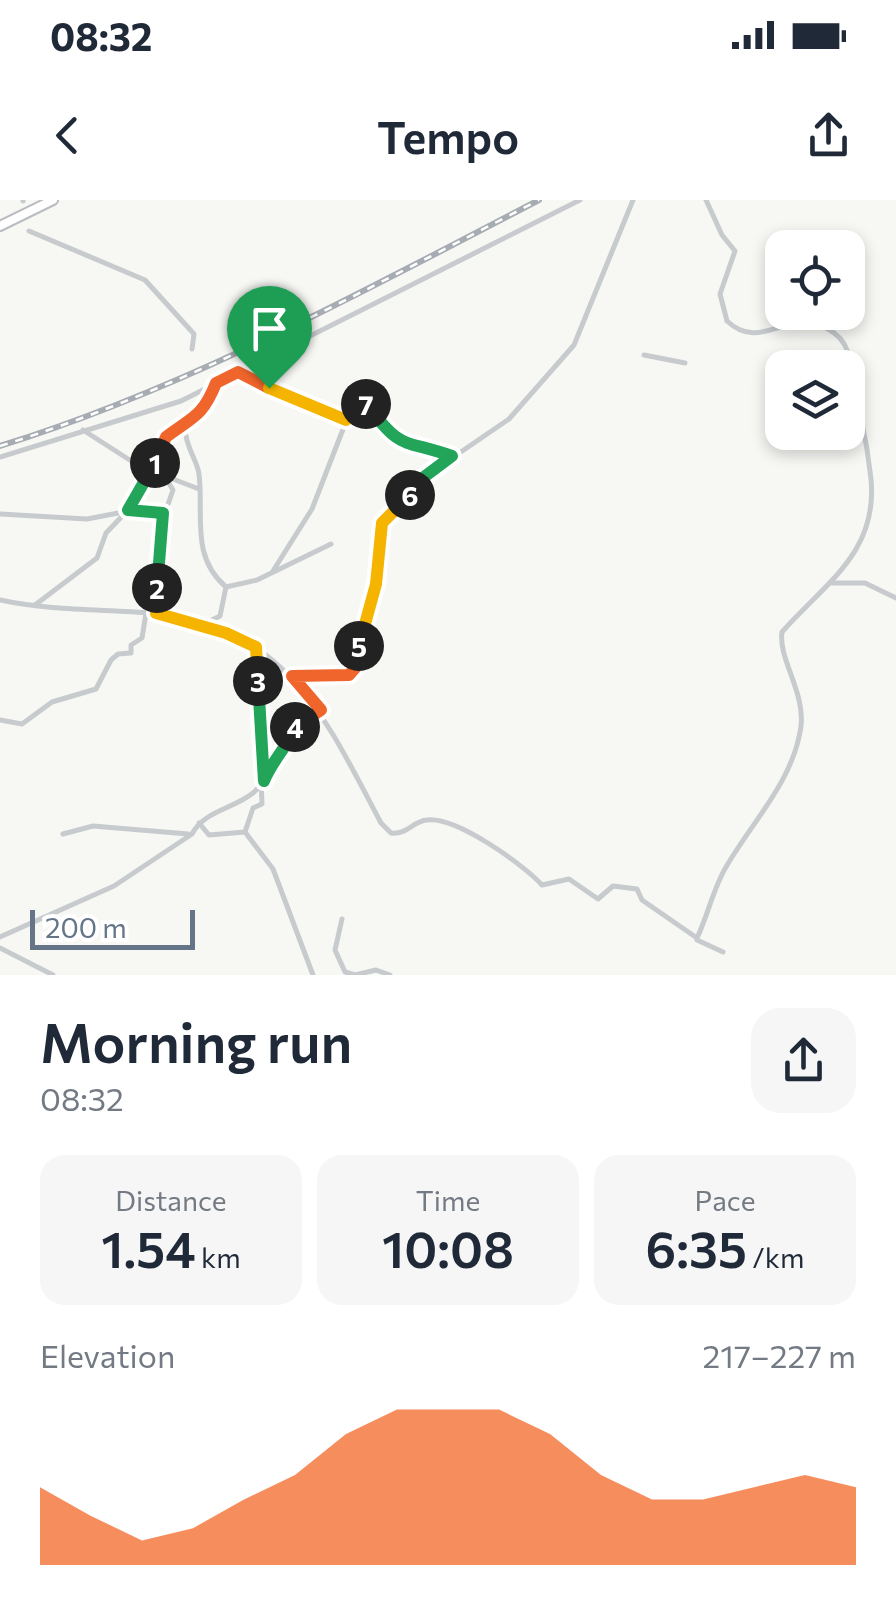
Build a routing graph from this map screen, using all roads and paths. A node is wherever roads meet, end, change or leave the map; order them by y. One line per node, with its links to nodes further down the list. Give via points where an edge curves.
1 (53, 200): 5 (highway)
2 (580, 200): 10 (street)
3 (633, 200): 16 (street, via 574,346 509,419)
4 (706, 200): 25 (street, via 735,251 720,294 727,321 758,334 794,320 811,322 831,330 852,360 852,400 861,416 871,489 860,548)
5 (0, 226)
6 (29, 231): 7 (street, via 146,280 194,334)
7 (192, 349)
8 (644, 355): 9 (street)
9 (685, 363)
10 (238, 372): 11 (street); 12 (street)
11 (216, 383): 13 (street, via 208,404); 14 (street)
12 (346, 420): 16 (street, via 354,401 362,400 404,445); 24 (street, via 312,509)
13 (186, 426): 17 (street, via 166,437); 19 (street)
14 (83, 430): 15 (street); 17 (street)
15 (0, 456)
16 (452, 456): 34 (street, via 384,518 356,667 349,675)
17 (150, 470): 18 (street); 20 (street)
18 (164, 478): 19 (street); 21 (street, via 173,490)
19 (199, 489): 26 (street, via 200,543)
20 (128, 510): 21 (street); 22 (street, via 87,519); 29 (street, via 106,533 97,558)
21 (163, 513): 31 (street)
22 (0, 514)
23 (331, 544): 24 (street)
24 (273, 571): 26 (street)
25 (831, 582): 27 (street, via 865,583); 44 (street, via 780,636 803,706 792,762 726,865)
26 (226, 587): 32 (street, via 220,616)
27 (896, 598)
28 (0, 600): 29 (street)
29 (32, 606): 30 (street)
30 (146, 613): 31 (street); 36 (street, via 142,638 130,644 131,653 111,660 96,690 52,702 22,724)
31 (156, 613): 32 (street)
32 (201, 625): 33 (street)
33 (256, 647): 34 (street); 37 (street)
34 (292, 676): 35 (street)
35 (321, 710): 37 (street, via 292,730 288,748 274,757); 44 (street, via 391,833 431,819 514,858 542,885 568,879 598,898 616,886 637,889 642,900)
36 (0, 720)
37 (264, 781): 38 (street, via 248,797); 39 (street, via 262,804 253,808)
38 (198, 822): 39 (street, via 214,836); 41 (street)
39 (245, 832): 48 (street, via 273,869)
40 (63, 834): 41 (street, via 93,826)
41 (192, 834): 43 (street, via 100,893)
42 (342, 919): 49 (street, via 334,950 345,972)
43 (0, 937)
44 (694, 938): 46 (street)
45 (0, 948): 47 (street)
46 (723, 952)
47 (53, 975)
48 (313, 975)
49 (355, 975): 50 (street)
50 (390, 975)

